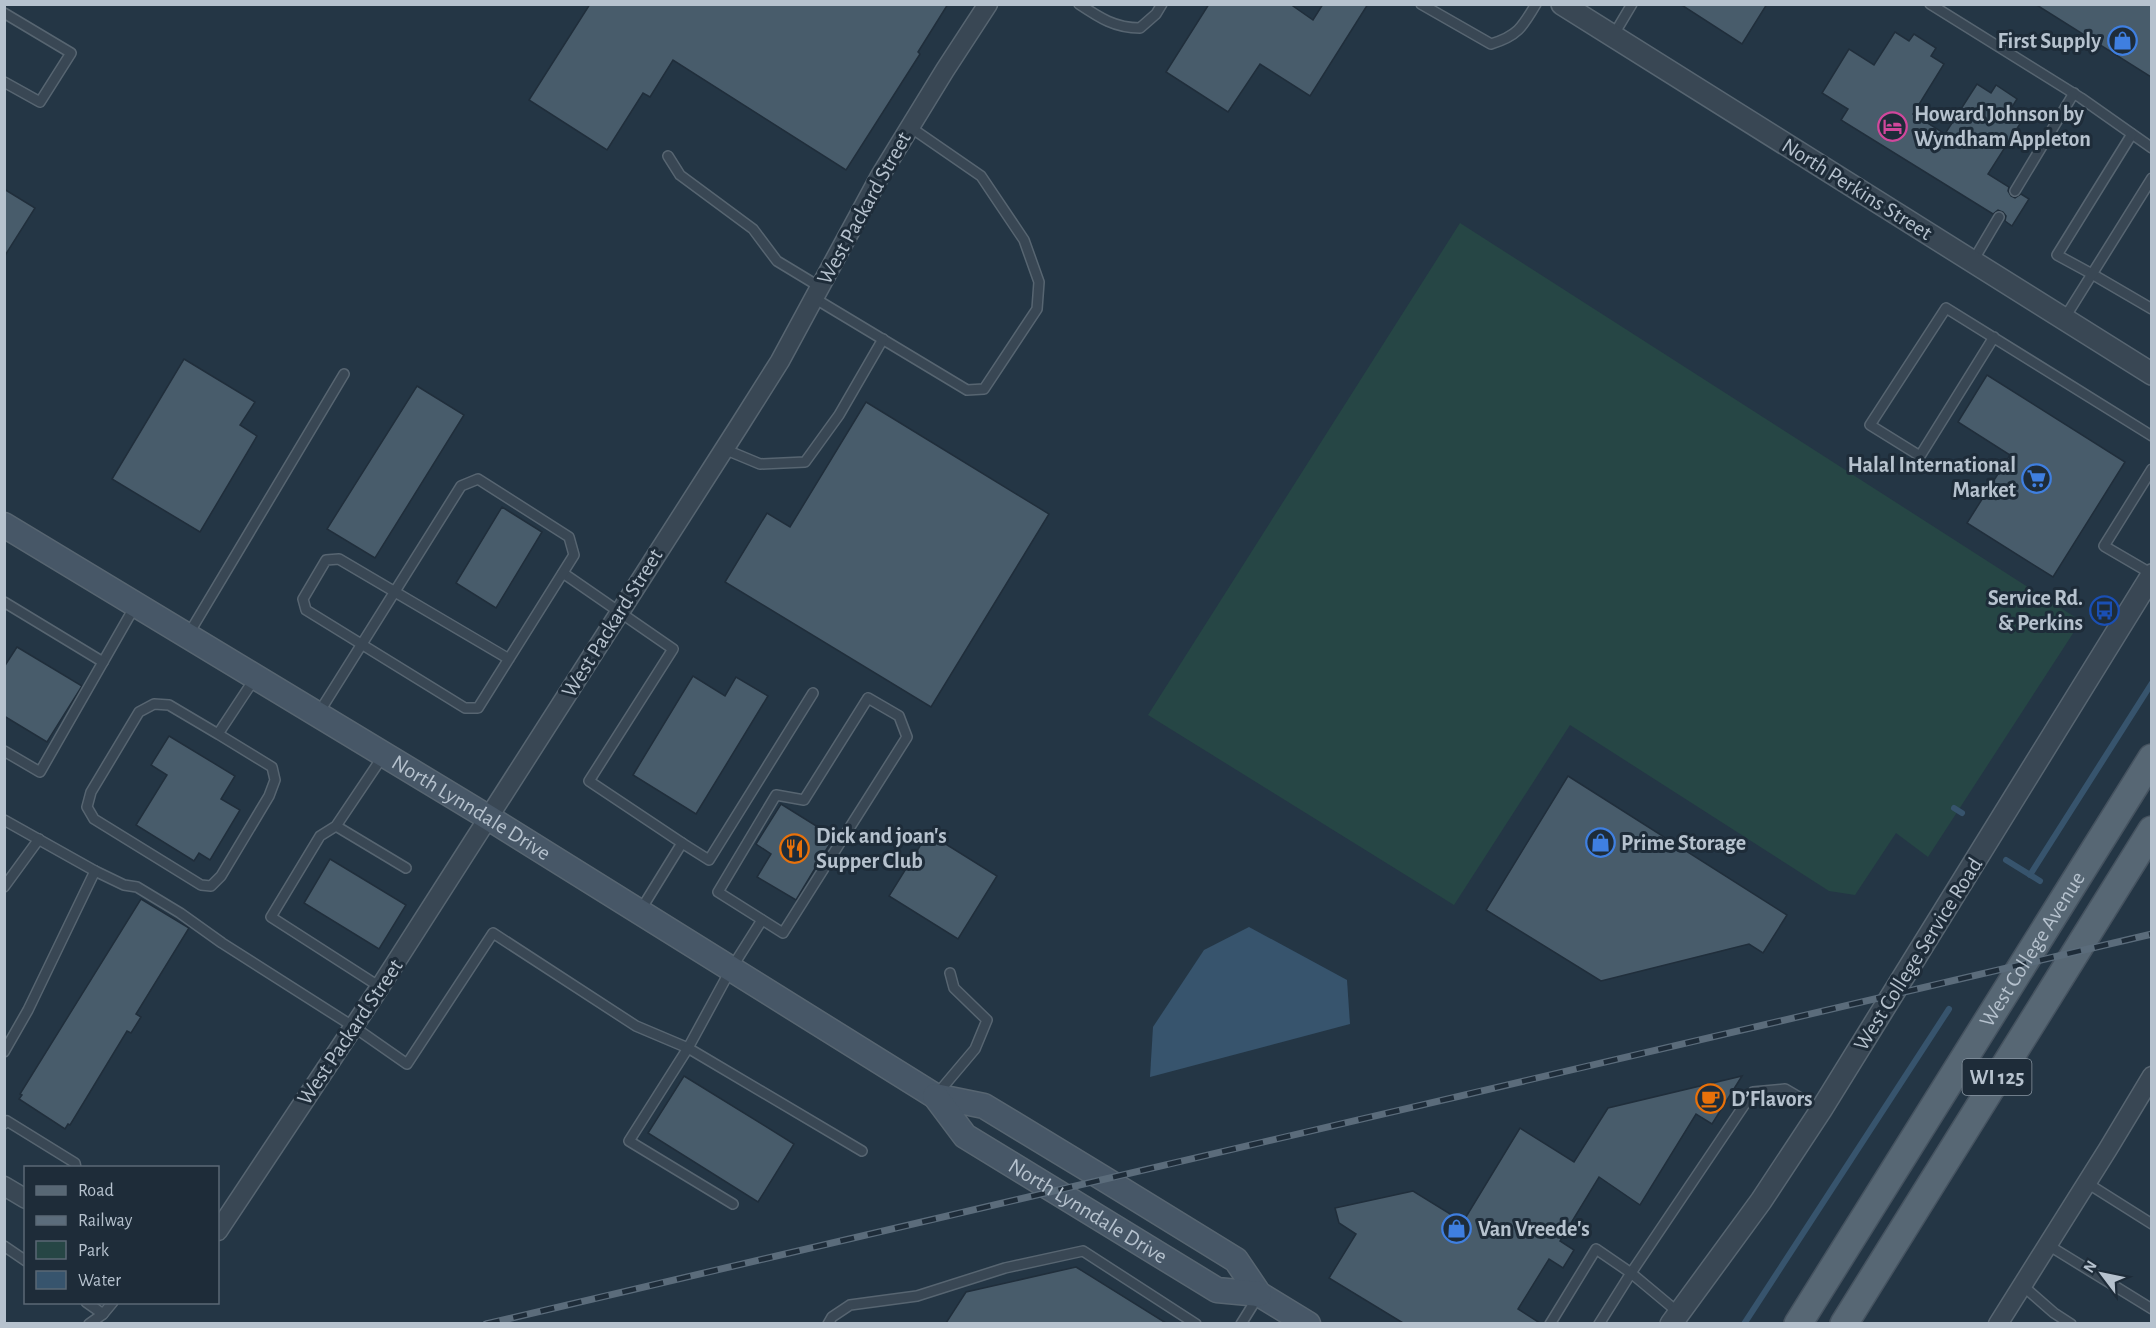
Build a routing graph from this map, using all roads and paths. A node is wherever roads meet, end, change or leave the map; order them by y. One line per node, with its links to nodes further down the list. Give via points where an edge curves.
1 (988, 4): 14 (street, West Packard Street)
2 (1079, 4): 3 (lane, via 1122,28 1140,28)
3 (1162, 4)
4 (1421, 4): 9 (lane)
5 (1536, 4): 9 (lane, via 1526,23 1510,38 1491,44)
6 (1562, 4): 11 (street, North Perkins Street)
7 (1632, 4): 11 (lane)
8 (1930, 4): 13 (lane)
9 (1436, 8)
10 (4, 13): 12 (lane, via 71,53 40,102)
11 (1613, 37): 21 (street, North Perkins Street)
12 (4, 82)
13 (2074, 93): 15 (lane); 19 (lane)
14 (910, 127): 23 (street, West Packard Street); 27 (lane, via 981,176 1024,240 1039,282 1037,309 984,389 967,390)
15 (2132, 134): 16 (lane); 22 (lane, via 2057,255)
16 (2151, 148)
17 (668, 156): 23 (lane, via 680,175 753,229 777,261)
18 (2151, 178): 22 (lane)
19 (2015, 190)
20 (1999, 217): 21 (lane)
21 (1973, 261): 25 (street, North Perkins Street)
22 (2092, 274): 24 (lane); 25 (lane)
23 (817, 293): 27 (lane); 31 (street, West Packard Street, via 780,361)
24 (2151, 309)
25 (2064, 319): 29 (street, North Perkins Street)
26 (1994, 337): 26 (lane, via 1920,456 1870,424 1946,308); 30 (lane)
27 (883, 339): 31 (lane, via 839,415 805,462 760,464)
28 (344, 374): 40 (lane)
29 (2151, 374)
30 (2151, 436)
31 (724, 449): 39 (street, West Packard Street)
32 (2151, 469): 35 (lane, via 2104,546)
33 (4, 525): 38 (main road, North Lynndale Drive)
34 (563, 573): 36 (lane, via 574,555 569,537 478,479 461,486); 39 (lane); 42 (lane)
35 (2151, 574): 70 (street, West College Service Road)
36 (395, 592): 41 (lane); 41 (lane, via 339,559 326,560 303,599 306,610); 42 (lane)
37 (5, 603): 43 (lane)
38 (136, 604): 40 (main road, North Lynndale Drive); 43 (lane)
39 (620, 611): 51 (street, West Packard Street); 56 (lane, via 672,649 589,781)
40 (188, 635): 44 (main road, North Lynndale Drive)
41 (361, 645): 42 (lane, via 465,708 478,708); 46 (lane)
42 (509, 659)
43 (103, 662): 48 (lane, via 40,772)
44 (256, 676): 46 (main road, North Lynndale Drive); 47 (lane)
45 (813, 693): 56 (lane, via 709,860)
46 (318, 714): 49 (main road, North Lynndale Drive)
47 (218, 734): 47 (lane, via 169,705 154,704 139,712 91,792 87,807 94,819 201,885 211,886 221,876 275,780 272,767)
48 (4, 751)
49 (384, 754): 51 (main road, North Lynndale Drive); 53 (lane)
50 (2151, 758): 98 (main road, West College Avenue / WI 125)
51 (489, 818): 60 (main road, North Lynndale Drive); 64 (street, West Packard Street)
52 (4, 820): 55 (lane)
53 (336, 826): 57 (lane); 64 (lane, via 320,836 271,916)
54 (2151, 830): 99 (main road, West College Avenue / WI 125)
55 (39, 839): 58 (lane); 59 (lane)
56 (682, 843): 60 (lane)
57 (406, 868)
58 (95, 871): 65 (lane, via 137,887 172,908); 67 (lane)
59 (4, 887)
60 (639, 912): 62 (main road, North Lynndale Drive)
61 (762, 920): 61 (lane, via 783,933 907,737 899,716 868,698 804,800 776,795 718,892); 62 (lane)
62 (731, 969): 66 (lane); 69 (main road, North Lynndale Drive)
63 (950, 973): 69 (lane, via 954,988 987,1020 975,1049)
64 (380, 987): 65 (street, West Packard Street)
65 (354, 1027): 66 (lane, via 407,1064 493,933 636,1026); 79 (street, West Packard Street)
66 (688, 1048): 72 (lane); 77 (lane, via 630,1141)
67 (4, 1052)
68 (2151, 1076): 74 (street)
69 (935, 1096): 85 (main road, North Lynndale Drive, via 984,1106 1106,1180 1236,1260); 85 (main road, North Lynndale Drive, via 965,1136 1054,1191 1217,1290)
70 (1821, 1110): 83 (lane, via 1785,1089 1753,1092); 90 (street, West College Service Road, via 1761,1201)
71 (4, 1124): 73 (lane, via 8,1120)
72 (862, 1151)
73 (76, 1166)
74 (2087, 1183): 78 (lane); 80 (street)
75 (4, 1186): 76 (street)
76 (24, 1198)
77 (733, 1204)
78 (2151, 1224)
79 (219, 1230)
80 (2048, 1245): 84 (street); 88 (lane)
81 (4, 1246): 82 (lane)
82 (24, 1260)
83 (1631, 1273): 90 (lane); 96 (lane, via 1596,1249); 97 (lane)
84 (2022, 1285): 100 (street); 101 (lane)
85 (1259, 1294): 94 (lane); 95 (main road, North Lynndale Drive)
86 (89, 1304): 89 (lane)
87 (111, 1304): 89 (lane)
88 (2151, 1309)
89 (103, 1314): 91 (lane)
90 (1675, 1318)
91 (89, 1323)
92 (828, 1323): 93 (lane, via 850,1305 917,1296 1005,1268 1083,1251)
93 (1196, 1323)
94 (1241, 1323)
95 (1308, 1323)
96 (1550, 1323)
97 (1599, 1323)
98 (1798, 1323)
99 (1844, 1323)
100 (1998, 1323)
101 (2071, 1323)

